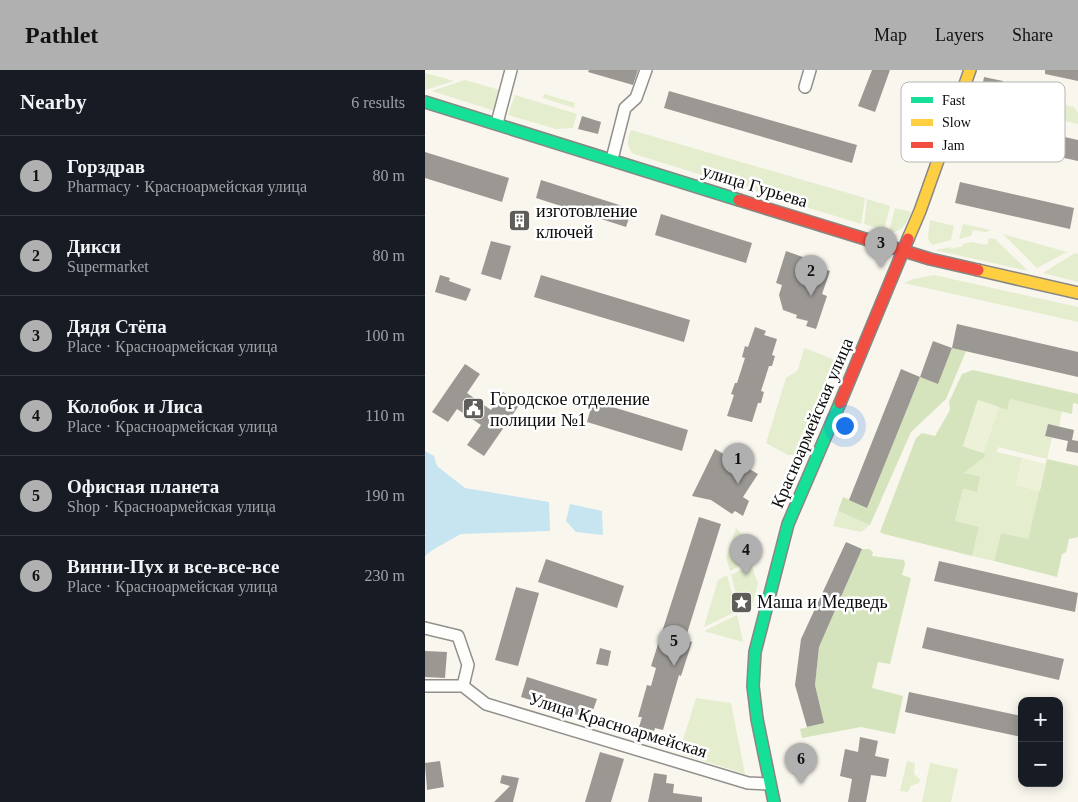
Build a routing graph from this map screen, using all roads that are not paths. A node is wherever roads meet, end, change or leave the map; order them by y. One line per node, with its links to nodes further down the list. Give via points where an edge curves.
1 (511, 70): 8 (street)
2 (646, 70): 9 (street, via 636,98 625,108)
3 (809, 70): 6 (street)
4 (969, 70): 5 (main road, Красноармейская улица)
5 (965, 82)
6 (805, 87)
7 (425, 102): 8 (main road, улица Гурьева)
8 (497, 123): 9 (main road, улица Гурьева)
9 (611, 159): 11 (main road, улица Гурьева)
10 (937, 162): 11 (main road, Красноармейская улица)
11 (904, 251): 12 (main road, улица Гурьева); 16 (main road, Красноармейская улица, via 805,480 779,555 755,652 753,686)
12 (1078, 293)
13 (425, 628): 15 (street, via 458,636 468,665)
14 (425, 686): 15 (street)
15 (463, 686): 16 (street, Улица Красноармейская, via 486,704 748,782)
16 (769, 784): 17 (main road, Красноармейская улица)
17 (774, 802)

